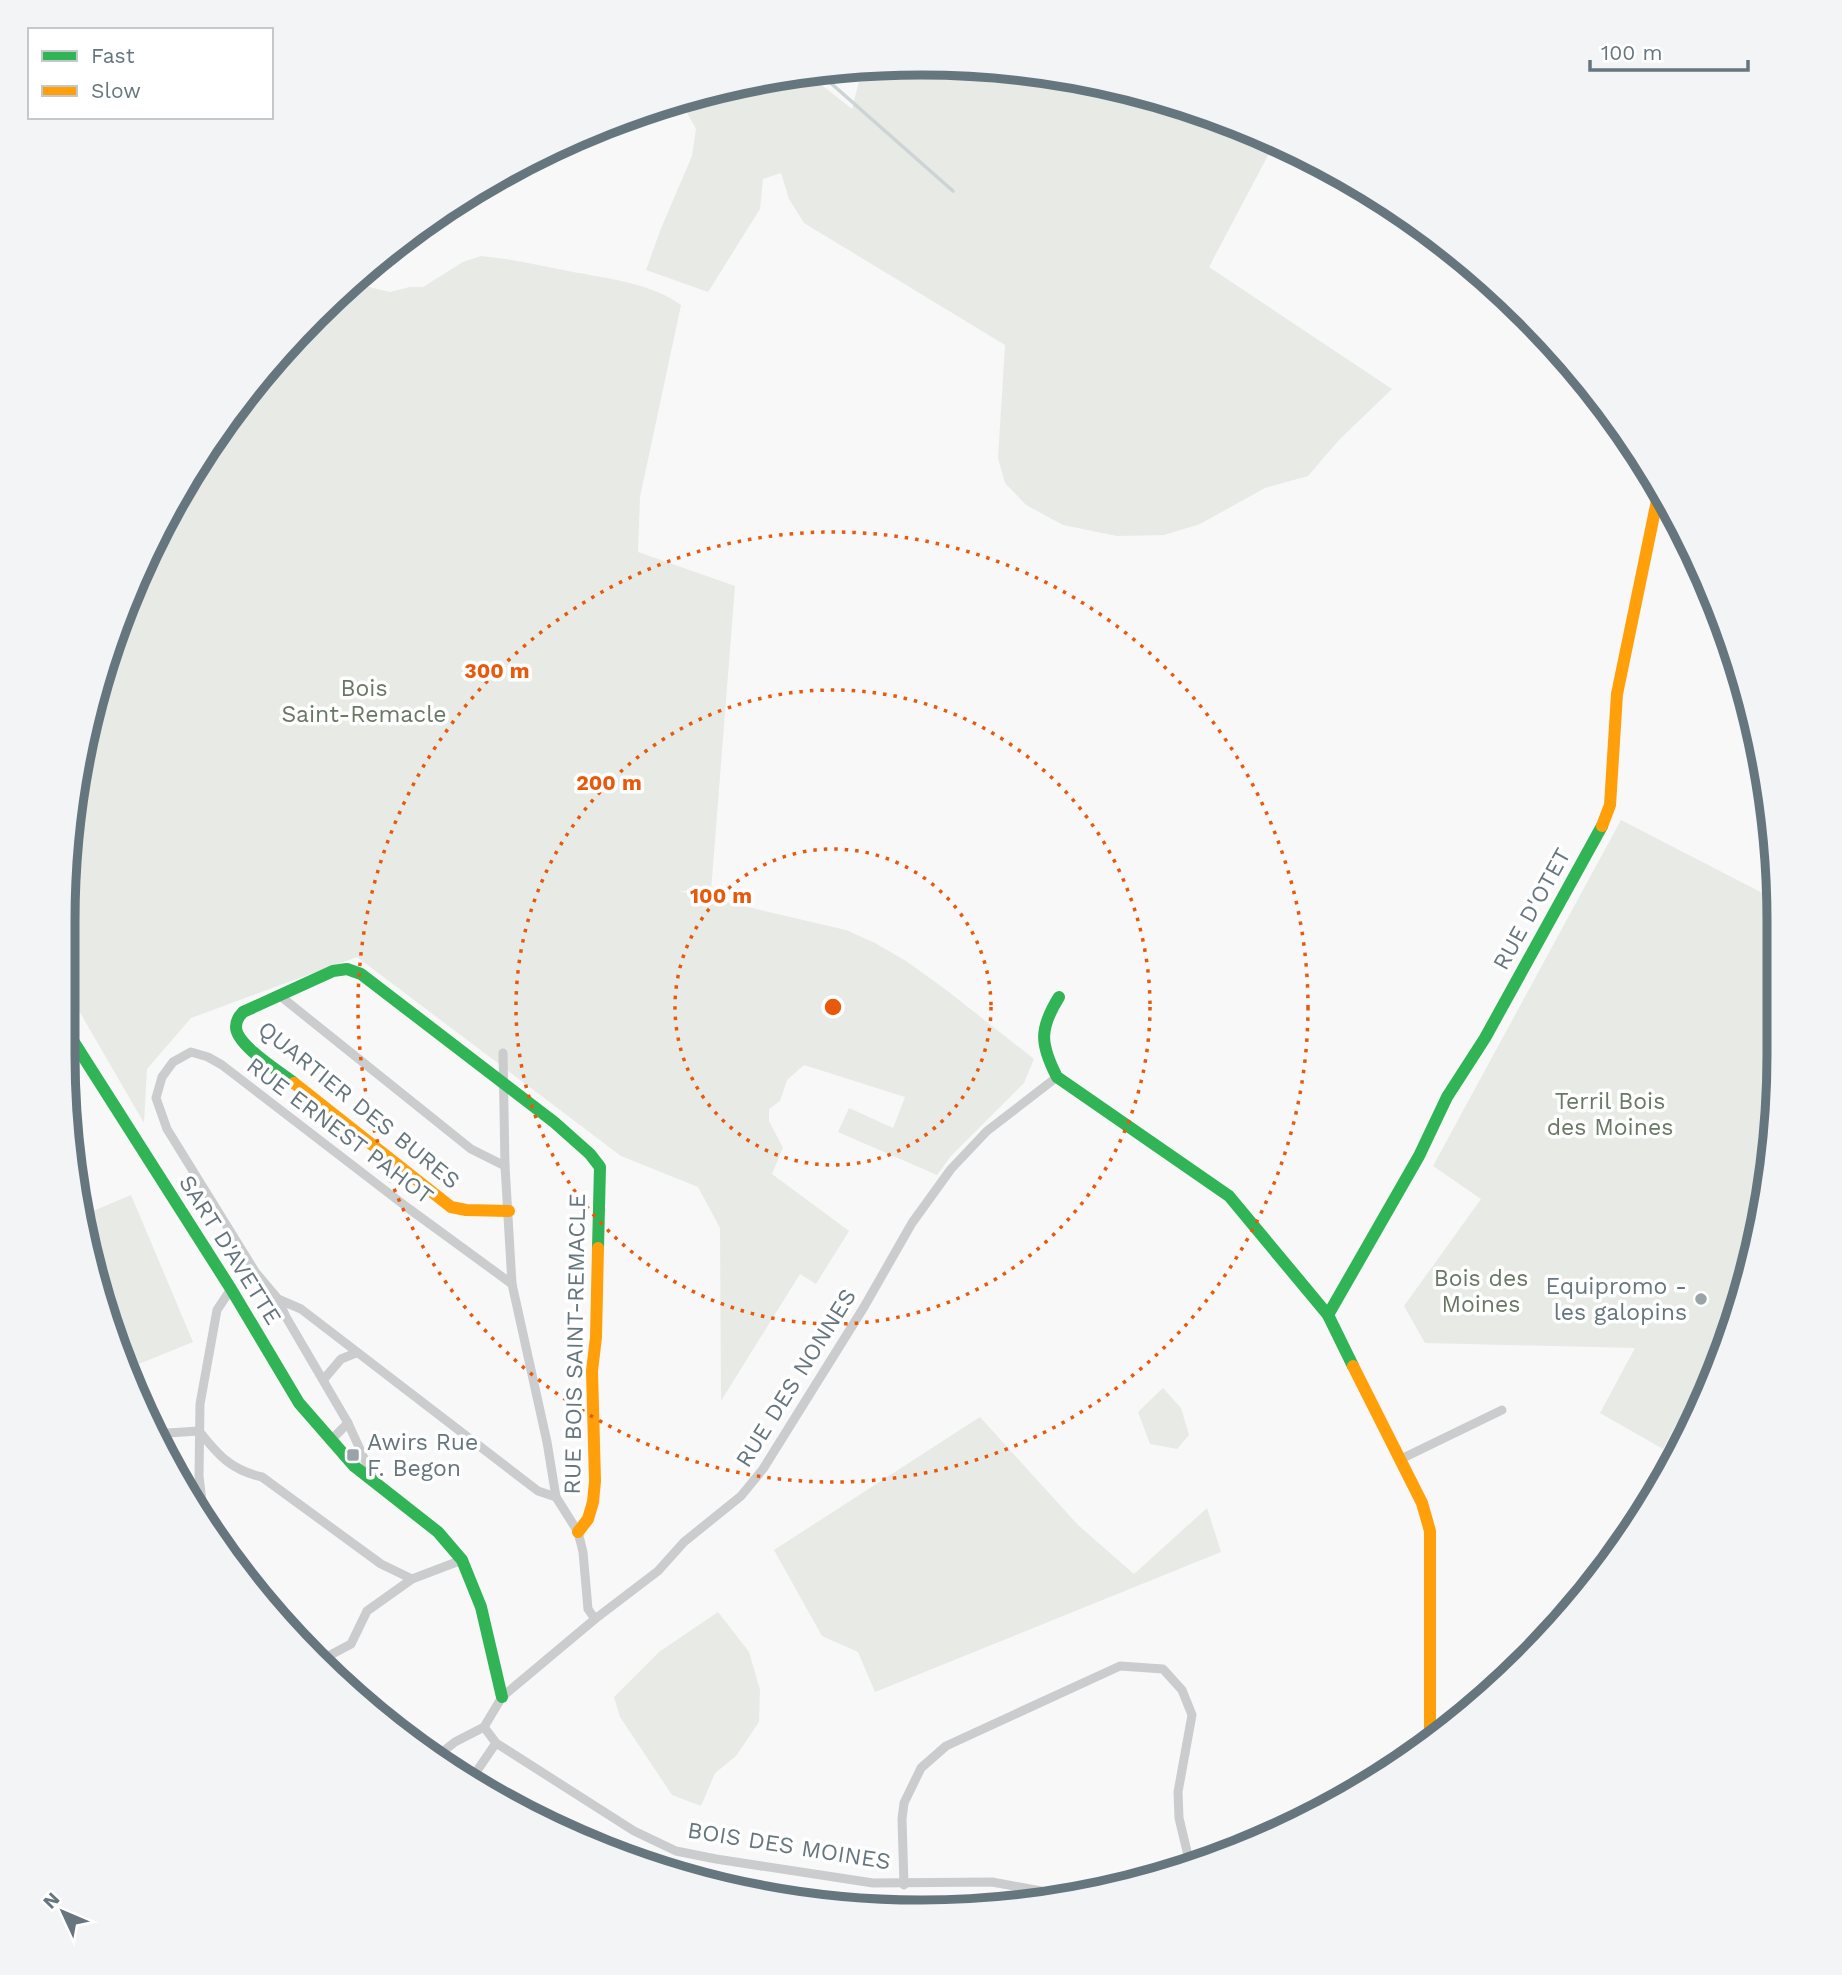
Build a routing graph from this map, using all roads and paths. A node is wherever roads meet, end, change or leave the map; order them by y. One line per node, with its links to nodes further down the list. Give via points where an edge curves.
1 (1656, 504): 13 (street, RUE D'OTET, via 1617,694 1611,805)
2 (279, 995): 7 (street, via 333,971 362,974); 8 (street, QUARTIER DES BURES, via 471,1149); 9 (street, QUARTIER DES BURES, via 236,1020 242,1041 451,1207)
3 (1059, 998): 6 (street, via 1042,1026 1045,1054)
4 (75, 1044): 11 (street, SART D'AVETTE)
5 (503, 1053): 7 (street)
6 (1057, 1077): 13 (street, via 1229,1196); 28 (street, RUE DES NONNES, via 987,1131 951,1169 912,1223 763,1469 741,1496 684,1542 658,1571)
7 (502, 1085): 8 (street); 25 (street, RUE BOIS SAINT-REMACLE, via 589,1151 600,1167 592,1381 595,1481 588,1519)
8 (505, 1167): 9 (street)
9 (509, 1211): 10 (street)
10 (512, 1284): 12 (street, RUE ERNEST PAHOT, via 222,1065 191,1052 173,1062 162,1077 156,1098 167,1129 256,1273); 24 (street)
11 (231, 1289): 18 (street, via 217,1310); 20 (street, SART D'AVETTE, via 299,1403)
12 (278, 1299): 14 (street, via 301,1309); 15 (street, SART D'AVETTE)
13 (1328, 1314): 21 (street)
14 (356, 1353): 15 (street, via 341,1359); 24 (street, via 538,1491)
15 (324, 1379): 17 (street, SART D'AVETTE)
16 (1502, 1410): 21 (street)
17 (348, 1423): 20 (street); 22 (street, SART D'AVETTE)
18 (199, 1431): 19 (street); 23 (street); 27 (street, via 221,1458 247,1474 262,1477 382,1564)
19 (165, 1433)
20 (330, 1441): 22 (street, SART D'AVETTE)
21 (1401, 1459): 32 (street, via 1430,1531)
22 (376, 1486): 26 (street, SART D'AVETTE, via 438,1532)
23 (202, 1497)
24 (556, 1497): 25 (street)
25 (578, 1532): 28 (street, via 588,1609)
26 (463, 1560): 27 (street); 30 (street, SART D'AVETTE, via 481,1607)
27 (412, 1579): 29 (street, via 367,1611 351,1644)
28 (595, 1619): 30 (street, RUE DES NONNES)
29 (328, 1656)
30 (502, 1697): 31 (street)
31 (484, 1727): 33 (street); 34 (street)
32 (1430, 1729)
33 (496, 1743): 35 (street); 37 (street, BOIS DES MOINES, via 614,1819 676,1851 825,1877)
34 (443, 1751)
35 (476, 1772)
36 (1188, 1856): 37 (street, via 1178,1792 1192,1715 1182,1690 1163,1669 1120,1666 946,1746 921,1768 903,1811)
37 (904, 1885): 38 (street, BOIS DES MOINES, via 992,1882)
38 (1041, 1891)

